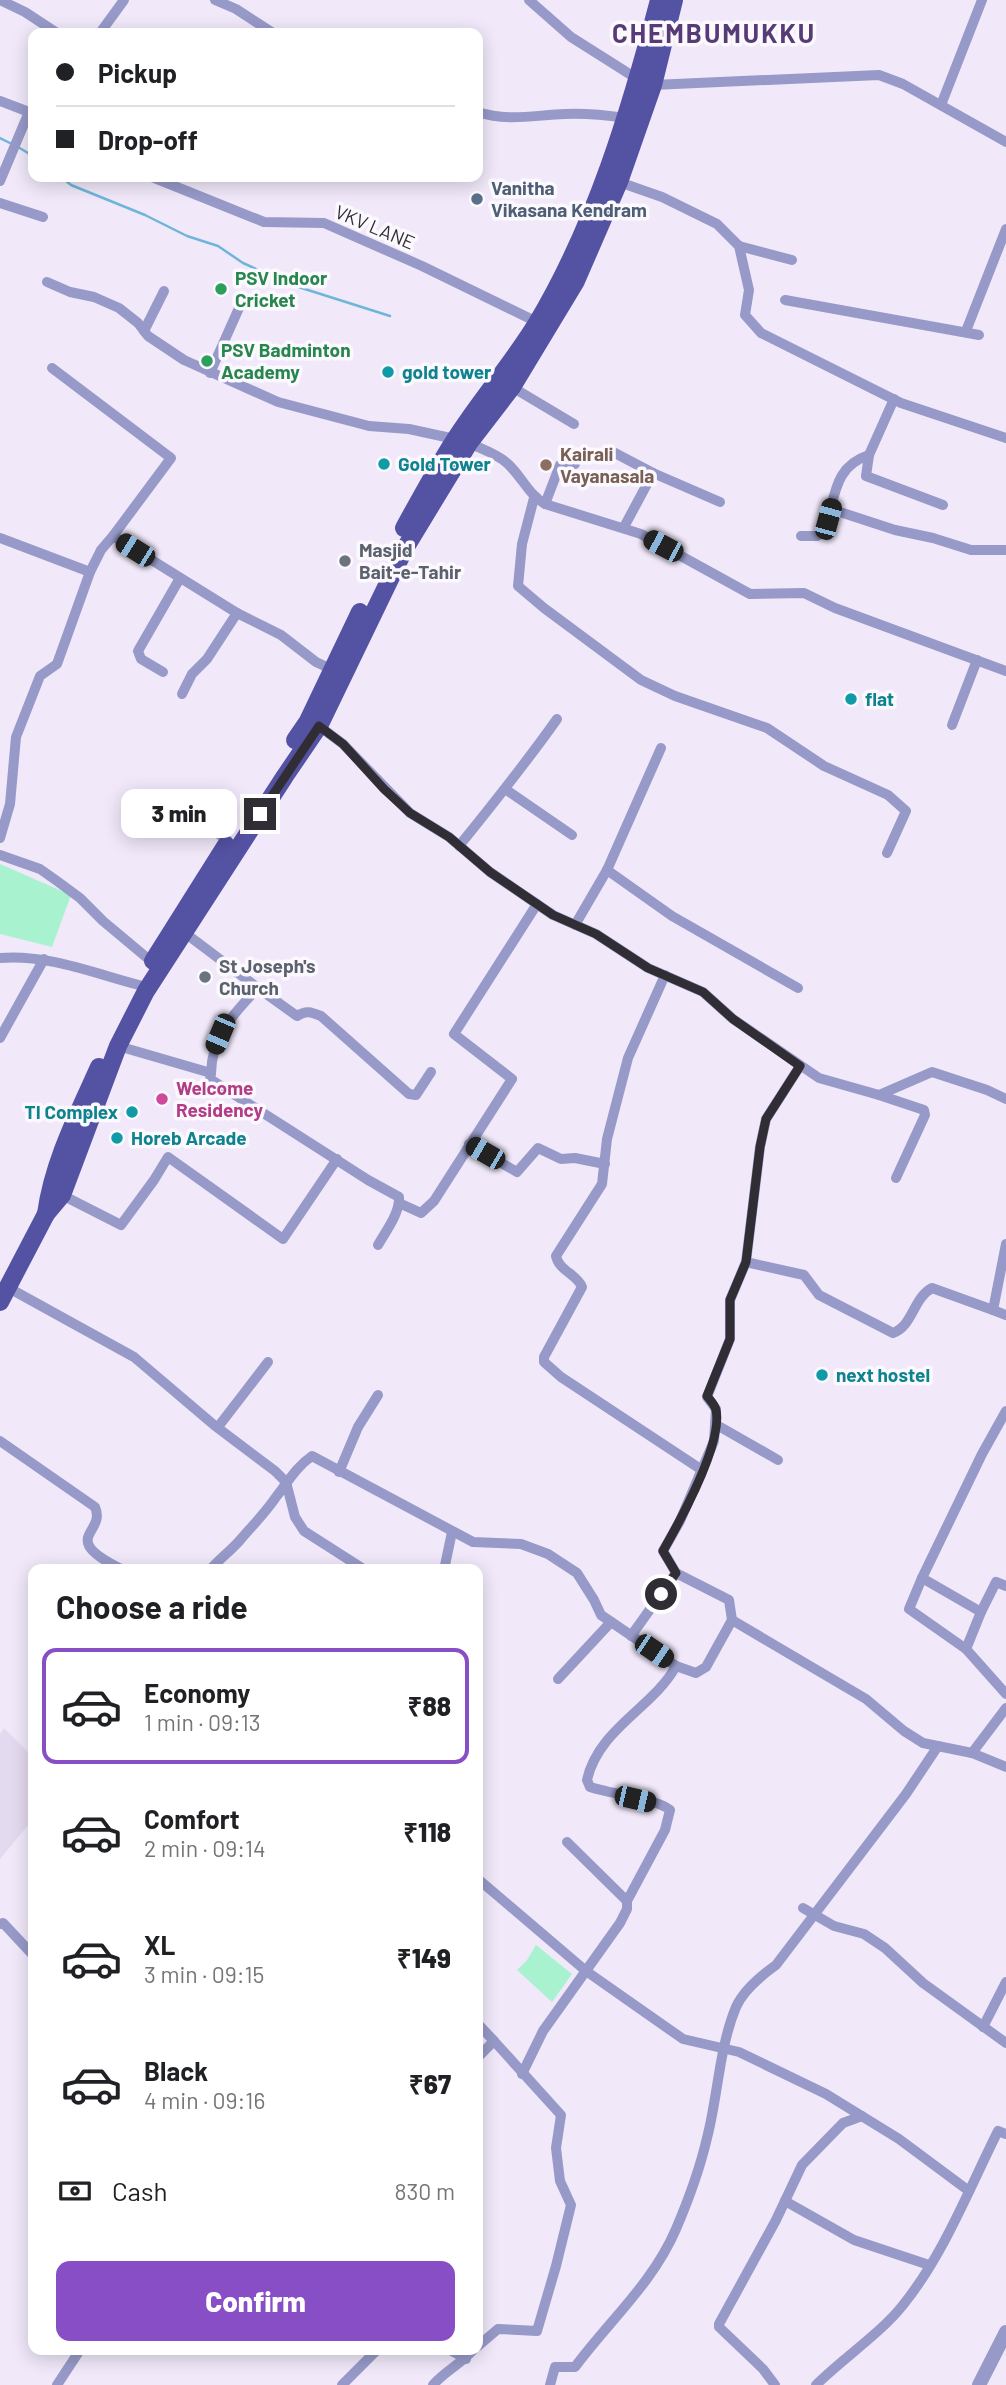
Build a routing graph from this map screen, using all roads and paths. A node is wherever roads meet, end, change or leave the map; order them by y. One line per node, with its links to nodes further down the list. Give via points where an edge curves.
1 (0, 0): 8 (street)
2 (124, 0): 9 (street)
3 (215, 0): 10 (street)
4 (529, 0): 11 (street, via 571,37)
5 (659, 0): 11 (main road)
6 (674, 0): 11 (main road)
7 (982, 0): 13 (street)
8 (49, 28)
9 (104, 28)
10 (266, 28)
11 (646, 82): 13 (street, via 879,75); 17 (main road); 20 (main road)
12 (0, 101): 14 (street)
13 (941, 105): 18 (street)
14 (28, 112)
15 (28, 114): 19 (street)
16 (483, 114): 17 (street, via 498,118 575,114)
17 (626, 118): 22 (main road)
18 (1006, 142)
19 (0, 181)
20 (619, 181): 22 (main road); 26 (street, via 717,224)
21 (164, 182): 32 (street, VKV LANE, via 264,222 324,223)
22 (604, 199): 32 (main road); 38 (main road, via 576,281)
23 (0, 203): 24 (street)
24 (43, 217)
25 (1006, 229): 34 (street)
26 (739, 246): 27 (street); 39 (street, via 749,289 745,315 761,333)
27 (792, 260)
28 (47, 282): 33 (street, via 119,309)
29 (164, 291): 33 (street)
30 (785, 300): 34 (street)
31 (239, 308): 37 (street)
32 (537, 322): 42 (main road)
33 (144, 331): 37 (street)
34 (966, 331): 35 (street)
35 (979, 335)
36 (52, 368): 53 (street, via 171,458)
37 (210, 373): 42 (street, via 322,415)
38 (512, 387): 40 (street); 42 (main road)
39 (894, 399): 41 (street); 44 (street)
40 (574, 424)
41 (1006, 438)
42 (462, 441): 47 (street, via 505,461); 61 (main road, via 419,500); 67 (main road)
43 (613, 452): 46 (street)
44 (869, 455): 50 (street, via 866,476); 54 (street, via 855,460 842,474 824,531)
45 (575, 464): 49 (street, via 560,465)
46 (653, 474): 48 (street); 52 (street)
47 (534, 498): 49 (street); 75 (street, via 522,544 518,586 641,680 767,727 824,766 888,795 906,811)
48 (720, 502)
49 (545, 504): 52 (street)
50 (943, 505)
51 (843, 513): 56 (street, via 971,550)
52 (624, 527): 60 (street, via 750,594 804,593)
53 (113, 536): 57 (street); 58 (street)
54 (801, 536)
55 (0, 538): 57 (street)
56 (1006, 550)
57 (90, 572): 72 (street, via 57,664 40,676 16,737 10,804)
58 (180, 578): 59 (street); 63 (street, via 138,651 141,659)
59 (237, 613): 61 (street, via 281,635); 64 (street)
60 (977, 660): 62 (street); 66 (street)
61 (331, 669): 73 (main road, via 308,721)
62 (1006, 671)
63 (163, 672)
64 (182, 694)
65 (557, 719): 69 (street)
66 (952, 725)
67 (319, 726): 74 (street, via 343,744 410,813); 80 (main road)
68 (661, 748): 77 (street)
69 (505, 789): 71 (street); 74 (street)
70 (182, 806): 73 (street)
71 (572, 835)
72 (0, 838)
73 (228, 841): 83 (main road)
74 (459, 846): 78 (street)
75 (887, 853)
76 (0, 855): 83 (street, via 40,869)
77 (607, 870): 79 (street); 87 (street, via 672,916)
78 (537, 904): 79 (street); 96 (street, via 454,1034 512,1079)
79 (575, 925): 84 (street)
80 (185, 933): 86 (street); 89 (main road, via 146,991)
81 (0, 958): 82 (street)
82 (44, 959): 85 (street); 88 (street)
83 (152, 962): 85 (main road)
84 (664, 975): 90 (street, via 703,992); 98 (street, via 628,1058)
85 (139, 985): 95 (main road)
86 (258, 988): 91 (street, via 297,1016 311,1012 321,1016 409,1094 416,1095); 92 (street, via 220,1034 211,1054)
87 (798, 988)
88 (0, 1038)
89 (118, 1046): 92 (street); 95 (main road)
90 (800, 1066): 93 (street, via 819,1078); 105 (street, via 766,1119)
91 (431, 1072)
92 (211, 1073): 97 (street, via 210,1079)
93 (879, 1095): 94 (street, via 932,1072); 99 (street, via 924,1110)
94 (1006, 1099)
95 (78, 1132): 100 (main road); 102 (main road, via 50,1186)
96 (469, 1144): 98 (street, via 517,1172 538,1148 561,1159); 101 (street, via 434,1201 421,1213)
97 (337, 1160): 100 (street, via 283,1239 168,1157 121,1224); 101 (street, via 399,1197)
98 (605, 1164): 116 (street, via 602,1184 556,1256 559,1266 582,1287 544,1362)
99 (896, 1178)
100 (62, 1195): 102 (main road)
101 (400, 1203): 104 (street)
102 (46, 1214): 106 (main road)
103 (1006, 1244): 107 (street)
104 (378, 1245)
105 (746, 1262): 107 (street, via 804,1275 819,1295 892,1333 903,1328 924,1293 932,1288); 112 (street, via 730,1300 730,1339 707,1396 716,1409)
106 (4, 1295): 113 (street, via 134,1357)
107 (993, 1310): 108 (street)
108 (1006, 1315)
109 (268, 1362): 113 (street)
110 (378, 1395): 117 (street)
111 (1006, 1411): 125 (street)
112 (715, 1424): 115 (street); 116 (street, via 714,1441)
113 (218, 1427): 118 (street)
114 (0, 1441): 120 (street, via 95,1507 98,1513 86,1544)
115 (778, 1460)
116 (702, 1470): 124 (street, via 663,1551)
117 (339, 1472): 118 (street, via 312,1457); 119 (street)
118 (286, 1482): 121 (street); 122 (street, via 295,1517 304,1531)
119 (452, 1532): 123 (street); 129 (street, via 473,1542 521,1544 548,1554 577,1573 601,1615)
120 (113, 1564)
121 (216, 1564)
122 (356, 1564)
123 (445, 1564)
124 (676, 1573): 128 (street, via 729,1600); 130 (street)
125 (922, 1578): 127 (street); 131 (street, via 909,1609)
126 (1006, 1586): 127 (street, via 996,1582)
127 (981, 1612): 131 (street)
128 (733, 1620): 132 (street, via 706,1667 696,1673); 136 (street, via 866,1699 923,1743)
129 (611, 1622): 130 (street); 133 (street)
130 (631, 1636): 132 (street)
131 (966, 1649): 134 (street)
132 (676, 1666): 141 (street, via 609,1738 587,1780 590,1787 670,1810 665,1830)
133 (558, 1679)
134 (1006, 1694)
135 (1006, 1709): 137 (street)
136 (938, 1746): 137 (street); 143 (street)
137 (972, 1753): 138 (street)
138 (1006, 1767)
139 (567, 1842): 141 (street)
140 (483, 1883): 146 (street)
141 (627, 1901): 146 (street, via 620,1923)
142 (803, 1908): 143 (street)
143 (814, 1915): 148 (street, via 864,1934); 152 (street, via 737,2006)
144 (0, 1924): 145 (street)
145 (28, 1950)
146 (586, 1971): 152 (street, via 683,2039); 154 (street, via 543,2031)
147 (1006, 1982): 148 (street)
148 (983, 2027): 151 (street)
149 (483, 2029): 150 (street)
150 (494, 2041): 153 (street); 154 (street)
151 (1006, 2043)
152 (725, 2049): 155 (street, via 826,2094); 168 (street, via 707,2140 675,2231 647,2283 575,2367 555,2367)
153 (483, 2052)
154 (522, 2074): 161 (street, via 561,2115 556,2148 560,2181 571,2205 537,2331 498,2329)
155 (862, 2116): 157 (street); 158 (street, via 843,2123 811,2155)
156 (1006, 2134): 157 (street, via 998,2131)
157 (969, 2191): 159 (street)
158 (785, 2201): 159 (street, via 854,2240); 169 (street, via 719,2326)
159 (929, 2265): 170 (street, via 901,2307)
160 (1006, 2332): 171 (street)
161 (483, 2342)
162 (77, 2355): 165 (street)
163 (372, 2355): 166 (street)
164 (468, 2355): 167 (street)
165 (57, 2385)
166 (342, 2385)
167 (433, 2385)
168 (550, 2385)
169 (775, 2385)
170 (816, 2385)
171 (979, 2385)

